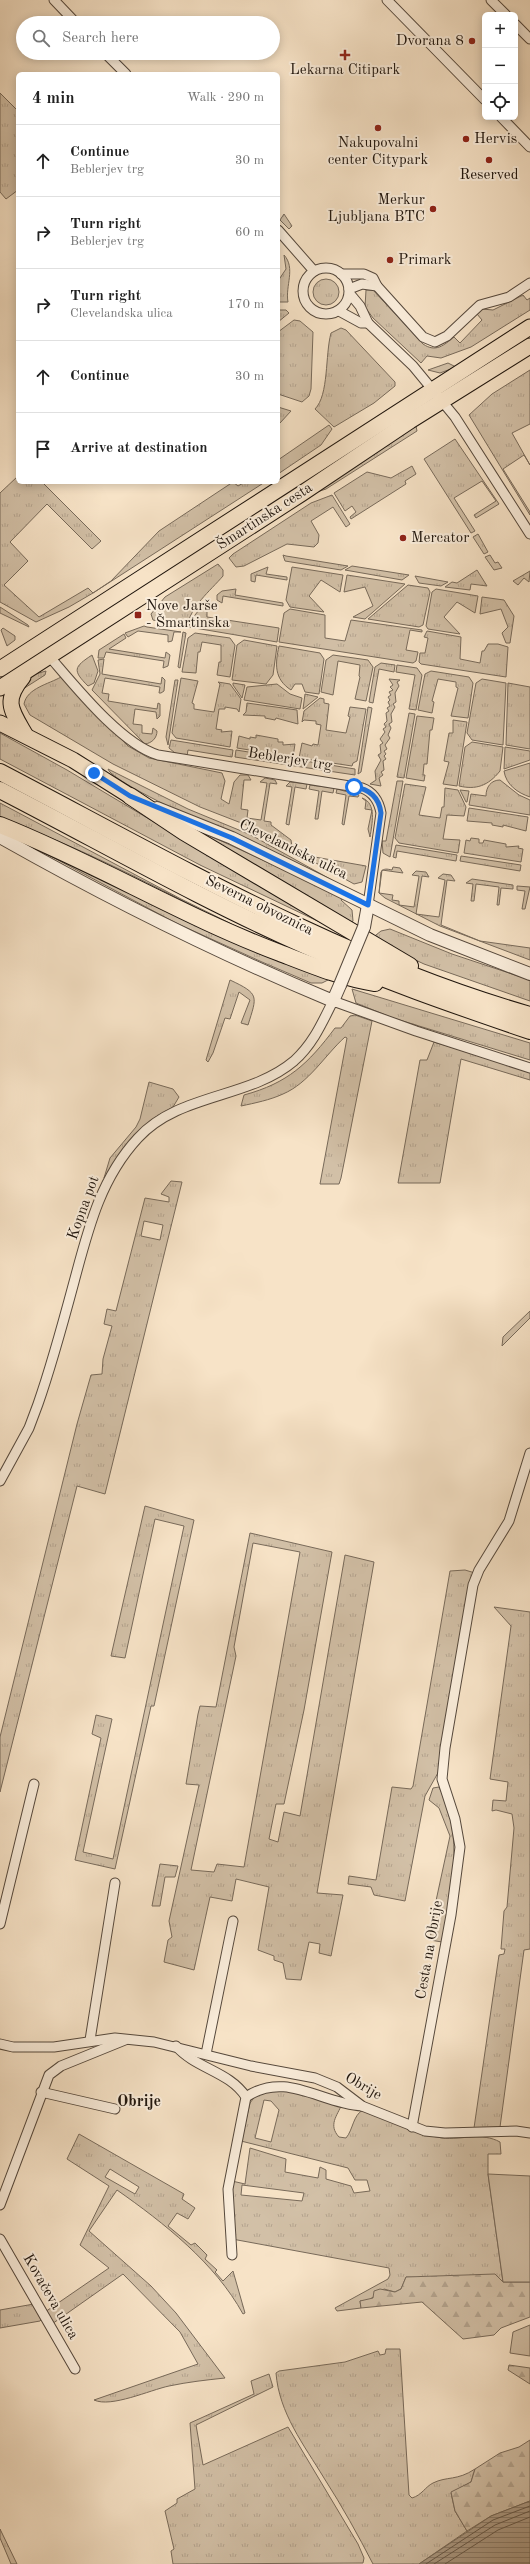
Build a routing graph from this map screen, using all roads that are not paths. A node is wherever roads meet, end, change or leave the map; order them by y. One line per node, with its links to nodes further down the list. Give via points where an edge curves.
1 (54, 0): 5 (street)
2 (388, 0): 10 (street)
3 (491, 0): 4 (street)
4 (503, 12)
5 (69, 16)
6 (518, 27): 7 (street)
7 (530, 39)
8 (112, 60): 9 (street)
9 (124, 72)
10 (482, 97)
11 (504, 120): 12 (street)
12 (530, 147)
13 (280, 232): 14 (street)
14 (314, 271): 15 (street, via 326,268); 19 (street, via 303,286 306,305 319,314 330,315)
15 (341, 274): 17 (street, via 370,275); 18 (street)
16 (530, 284): 17 (street, via 509,297 480,305 439,341 430,341)
17 (377, 286): 18 (street, via 362,284)
18 (350, 292): 19 (street, via 344,306); 20 (street)
19 (338, 311): 20 (street, via 360,323)
20 (368, 323): 23 (street, via 413,366)
21 (530, 327): 23 (main road, Šmartinska cesta)
22 (530, 346): 23 (main road, Šmartinska cesta)
23 (437, 396): 24 (street, via 455,417); 25 (main road, Šmartinska cesta); 26 (main road, Šmartinska cesta)
24 (530, 534)
25 (50, 656): 27 (main road, Šmartinska cesta); 36 (street, Beblerjev trg, via 130,741 147,751 158,755 362,788 370,792 379,804 381,813)
26 (4, 665)
27 (32, 668): 28 (main road, Šmartinska cesta); 30 (main road, via 17,683 10,697 12,711)
28 (0, 688)
29 (0, 723): 30 (main road)
30 (25, 734): 33 (main road)
31 (0, 772): 38 (highway, Severna obvoznica, via 230,894 304,929)
32 (0, 790): 39 (highway, Severna obvoznica, via 233,912 303,945)
33 (130, 796): 36 (street, Clevelandska ulica, via 232,838); 38 (highway, via 184,832 392,954)
34 (0, 825): 39 (highway, via 69,854 246,940 350,979)
35 (0, 837): 40 (street, via 233,957)
36 (368, 905): 37 (street, Clevelandska ulica, via 430,935); 40 (street, Beblerjev trg, bridge, via 364,927)
37 (530, 974)
38 (436, 983): 41 (highway, Severna obvoznica)
39 (404, 987): 42 (highway, Severna obvoznica)
40 (333, 1001): 43 (street); 45 (street, Kopna pot, via 311,1043 284,1068 263,1080 184,1107 166,1117 139,1137 118,1163 104,1187 91,1220 38,1404 26,1435)
41 (530, 1015)
42 (530, 1031)
43 (530, 1068)
44 (530, 1454): 59 (street, Cesta na Obrije, via 508,1521 473,1585 442,1779 455,1819 460,1847 451,1915)
45 (0, 1481)
46 (34, 1784): 49 (street)
47 (115, 1883): 50 (street)
48 (233, 1921): 54 (street)
49 (0, 1924)
50 (90, 2040): 51 (street, Obrije); 52 (street, Obrije, via 54,2047 13,2047)
51 (126, 2040): 53 (street, Obrije); 55 (street, via 61,2066 49,2075)
52 (0, 2044)
53 (176, 2046): 54 (street, Obrije); 56 (street, via 185,2057 228,2078 241,2089)
54 (206, 2054): 57 (street, Obrije, via 251,2066 315,2078 337,2087)
55 (40, 2092): 58 (street); 61 (street)
56 (246, 2098): 57 (street, via 262,2089 284,2086); 63 (street, via 228,2189)
57 (362, 2106): 59 (street, Obrije)
58 (115, 2109)
59 (412, 2127): 60 (street, Obrije, via 438,2133)
60 (530, 2133)
61 (0, 2205)
62 (0, 2239): 64 (street, Kovačeva ulica)
63 (232, 2255)
64 (75, 2369)

